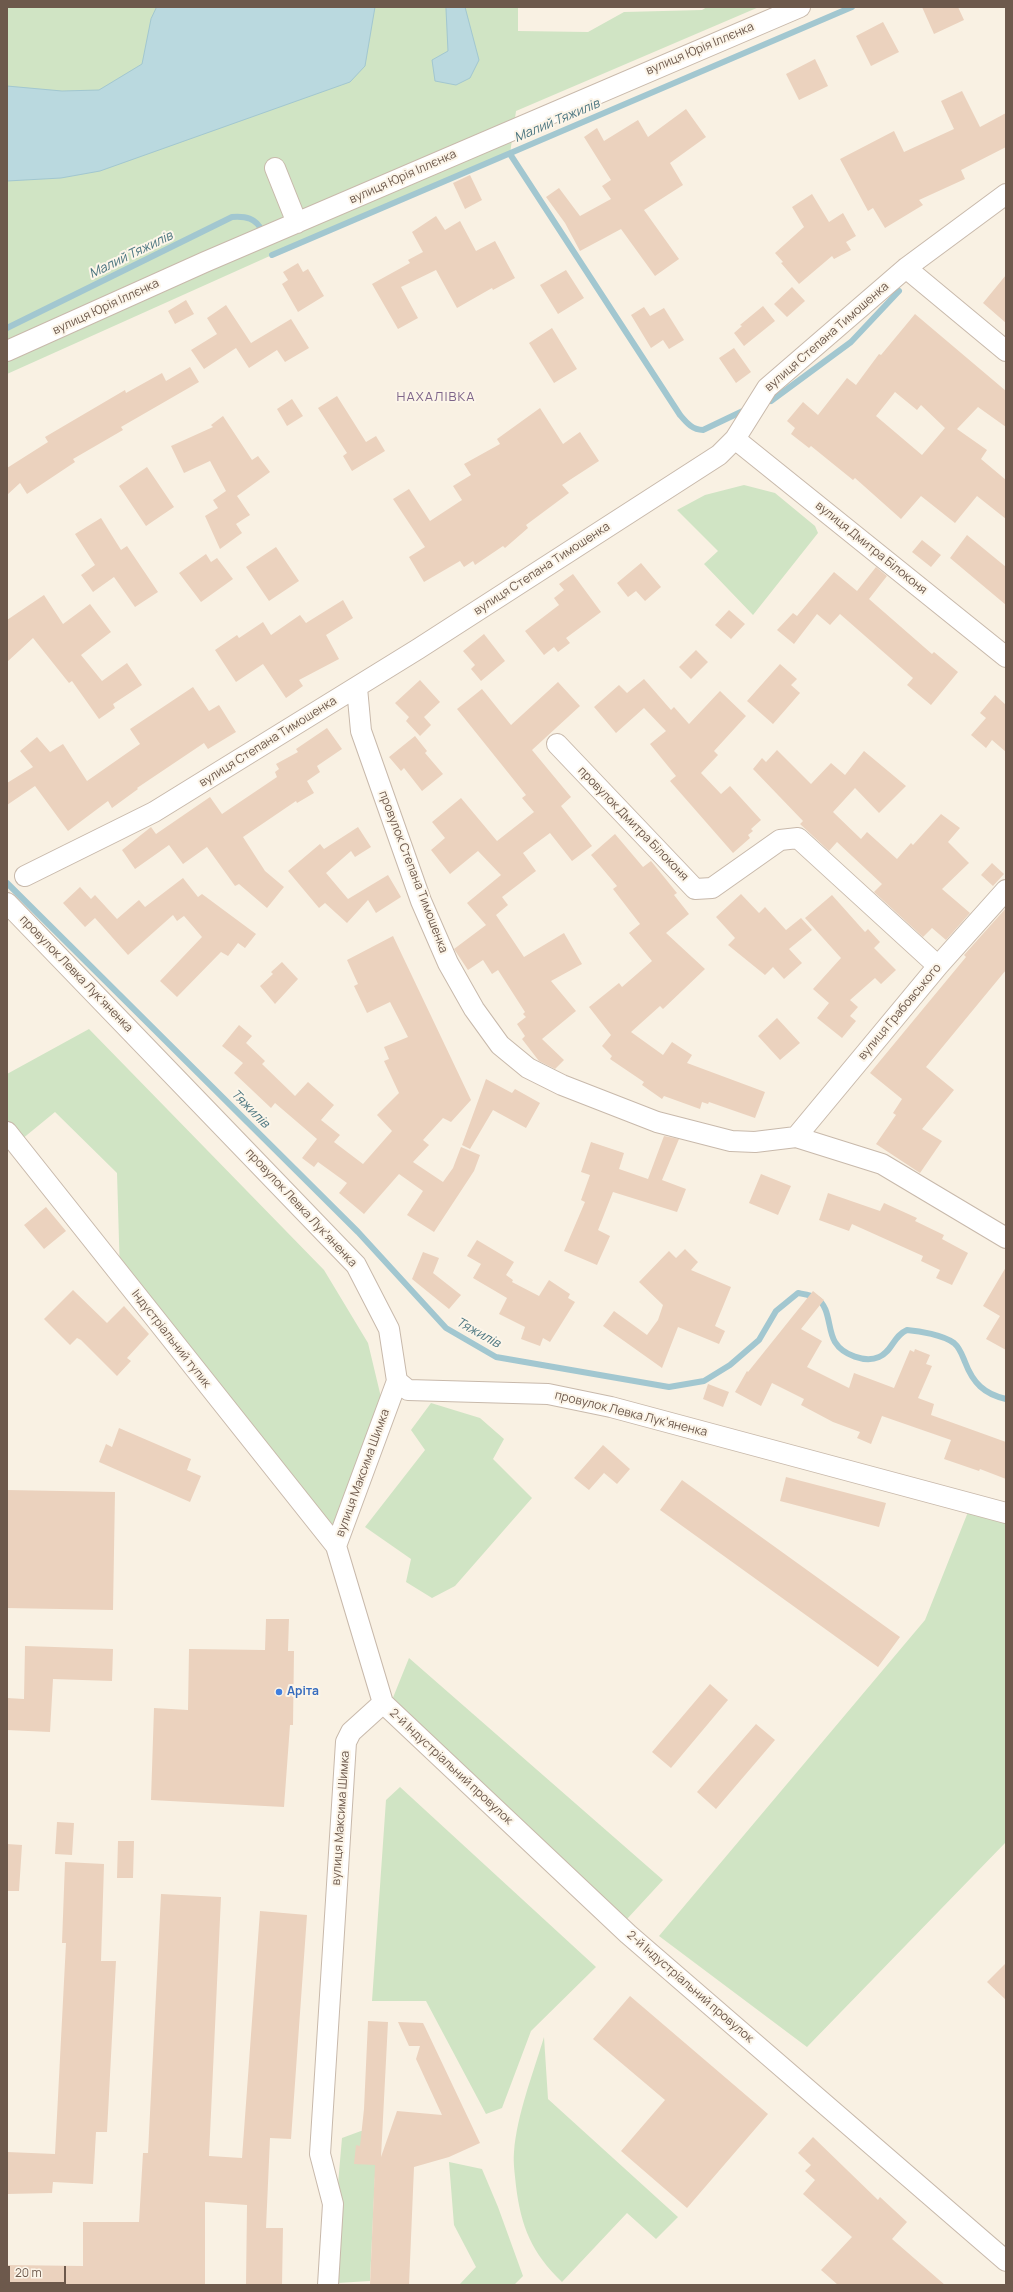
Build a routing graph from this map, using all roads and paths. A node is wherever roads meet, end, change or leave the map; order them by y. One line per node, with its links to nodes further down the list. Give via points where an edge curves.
1 (800, 7): 4 (street, вулиця Юрія Іллєнка)
2 (275, 168): 4 (street)
3 (1006, 194): 5 (street, вулиця Степана Тимошенка)
4 (298, 223): 6 (street, вулиця Юрія Іллєнка)
5 (906, 268): 7 (street); 8 (street, вулиця Степана Тимошенка, via 767,388)
6 (7, 351)
7 (1006, 351)
8 (735, 439): 9 (street, вулиця Дмитра Білоконя); 10 (street, вулиця Степана Тимошенка, via 719,455)
9 (1006, 657)
10 (356, 688): 12 (street, вулиця Степана Тимошенка, via 154,812); 17 (street, провулок Степана Тимошенка, via 361,731 421,901 448,963 474,1009 500,1045 528,1068 548,1078 657,1122 732,1141 755,1142)
11 (557, 744): 15 (street, провулок Дмитра Білоконя, via 694,889 712,888 780,840 798,838)
12 (25, 876)
13 (1006, 890): 15 (street, вулиця Грабовського)
14 (7, 903): 19 (street, провулок Левка Лукʼяненка, via 356,1265 388,1329)
15 (938, 966): 17 (street, вулиця Грабовського)
16 (7, 1132): 21 (street, Індустріальний тупик)
17 (796, 1137): 18 (street, провулок Степана Тимошенка, via 882,1164)
18 (1006, 1238)
19 (397, 1382): 20 (street, провулок Левка Лукʼяненка, via 408,1390 548,1394 611,1407); 21 (street, вулиця Максима Шимка)
20 (1006, 1513)
21 (336, 1546): 22 (street, вулиця Максима Шимка)
22 (382, 1703): 23 (street, 2-й Індустріальний провулок, via 628,1934); 24 (street, вулиця Максима Шимка, via 351,1732 346,1742 320,2154 333,2204)
23 (1006, 2261)
24 (328, 2285)

